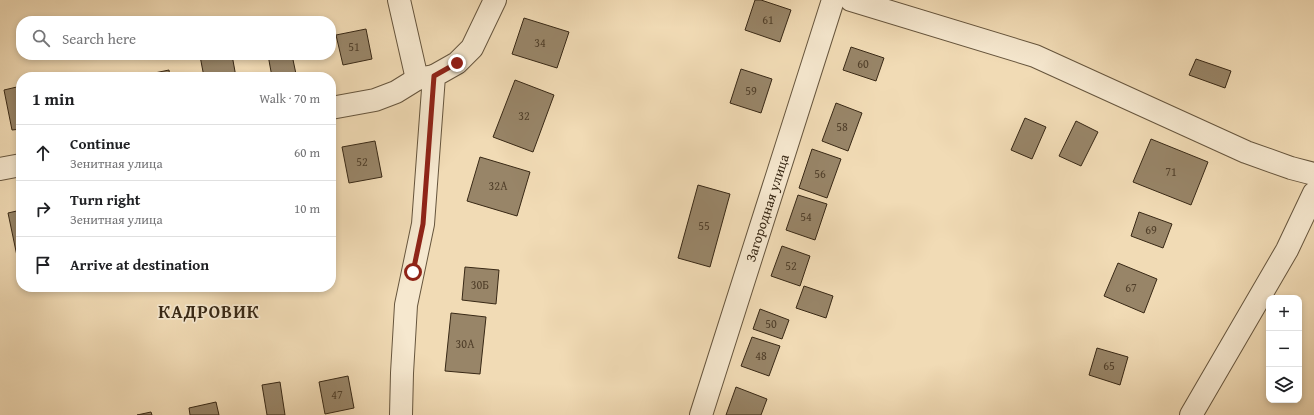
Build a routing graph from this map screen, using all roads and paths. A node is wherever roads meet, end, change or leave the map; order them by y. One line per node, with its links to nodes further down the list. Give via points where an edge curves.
1 (399, 0): 5 (street)
2 (495, 0): 5 (street, via 472,48 457,63)
3 (833, 0): 12 (street, Загородная улица)
4 (851, 0): 9 (street, via 1034,56 1246,152)
5 (426, 78): 6 (street, via 375,100); 11 (street, via 423,224 406,305)
6 (336, 107)
7 (16, 166): 8 (street)
8 (0, 169)
9 (1314, 174)
10 (1314, 193): 13 (street, via 1287,250)
11 (401, 415)
12 (701, 415)
13 (1191, 415)

